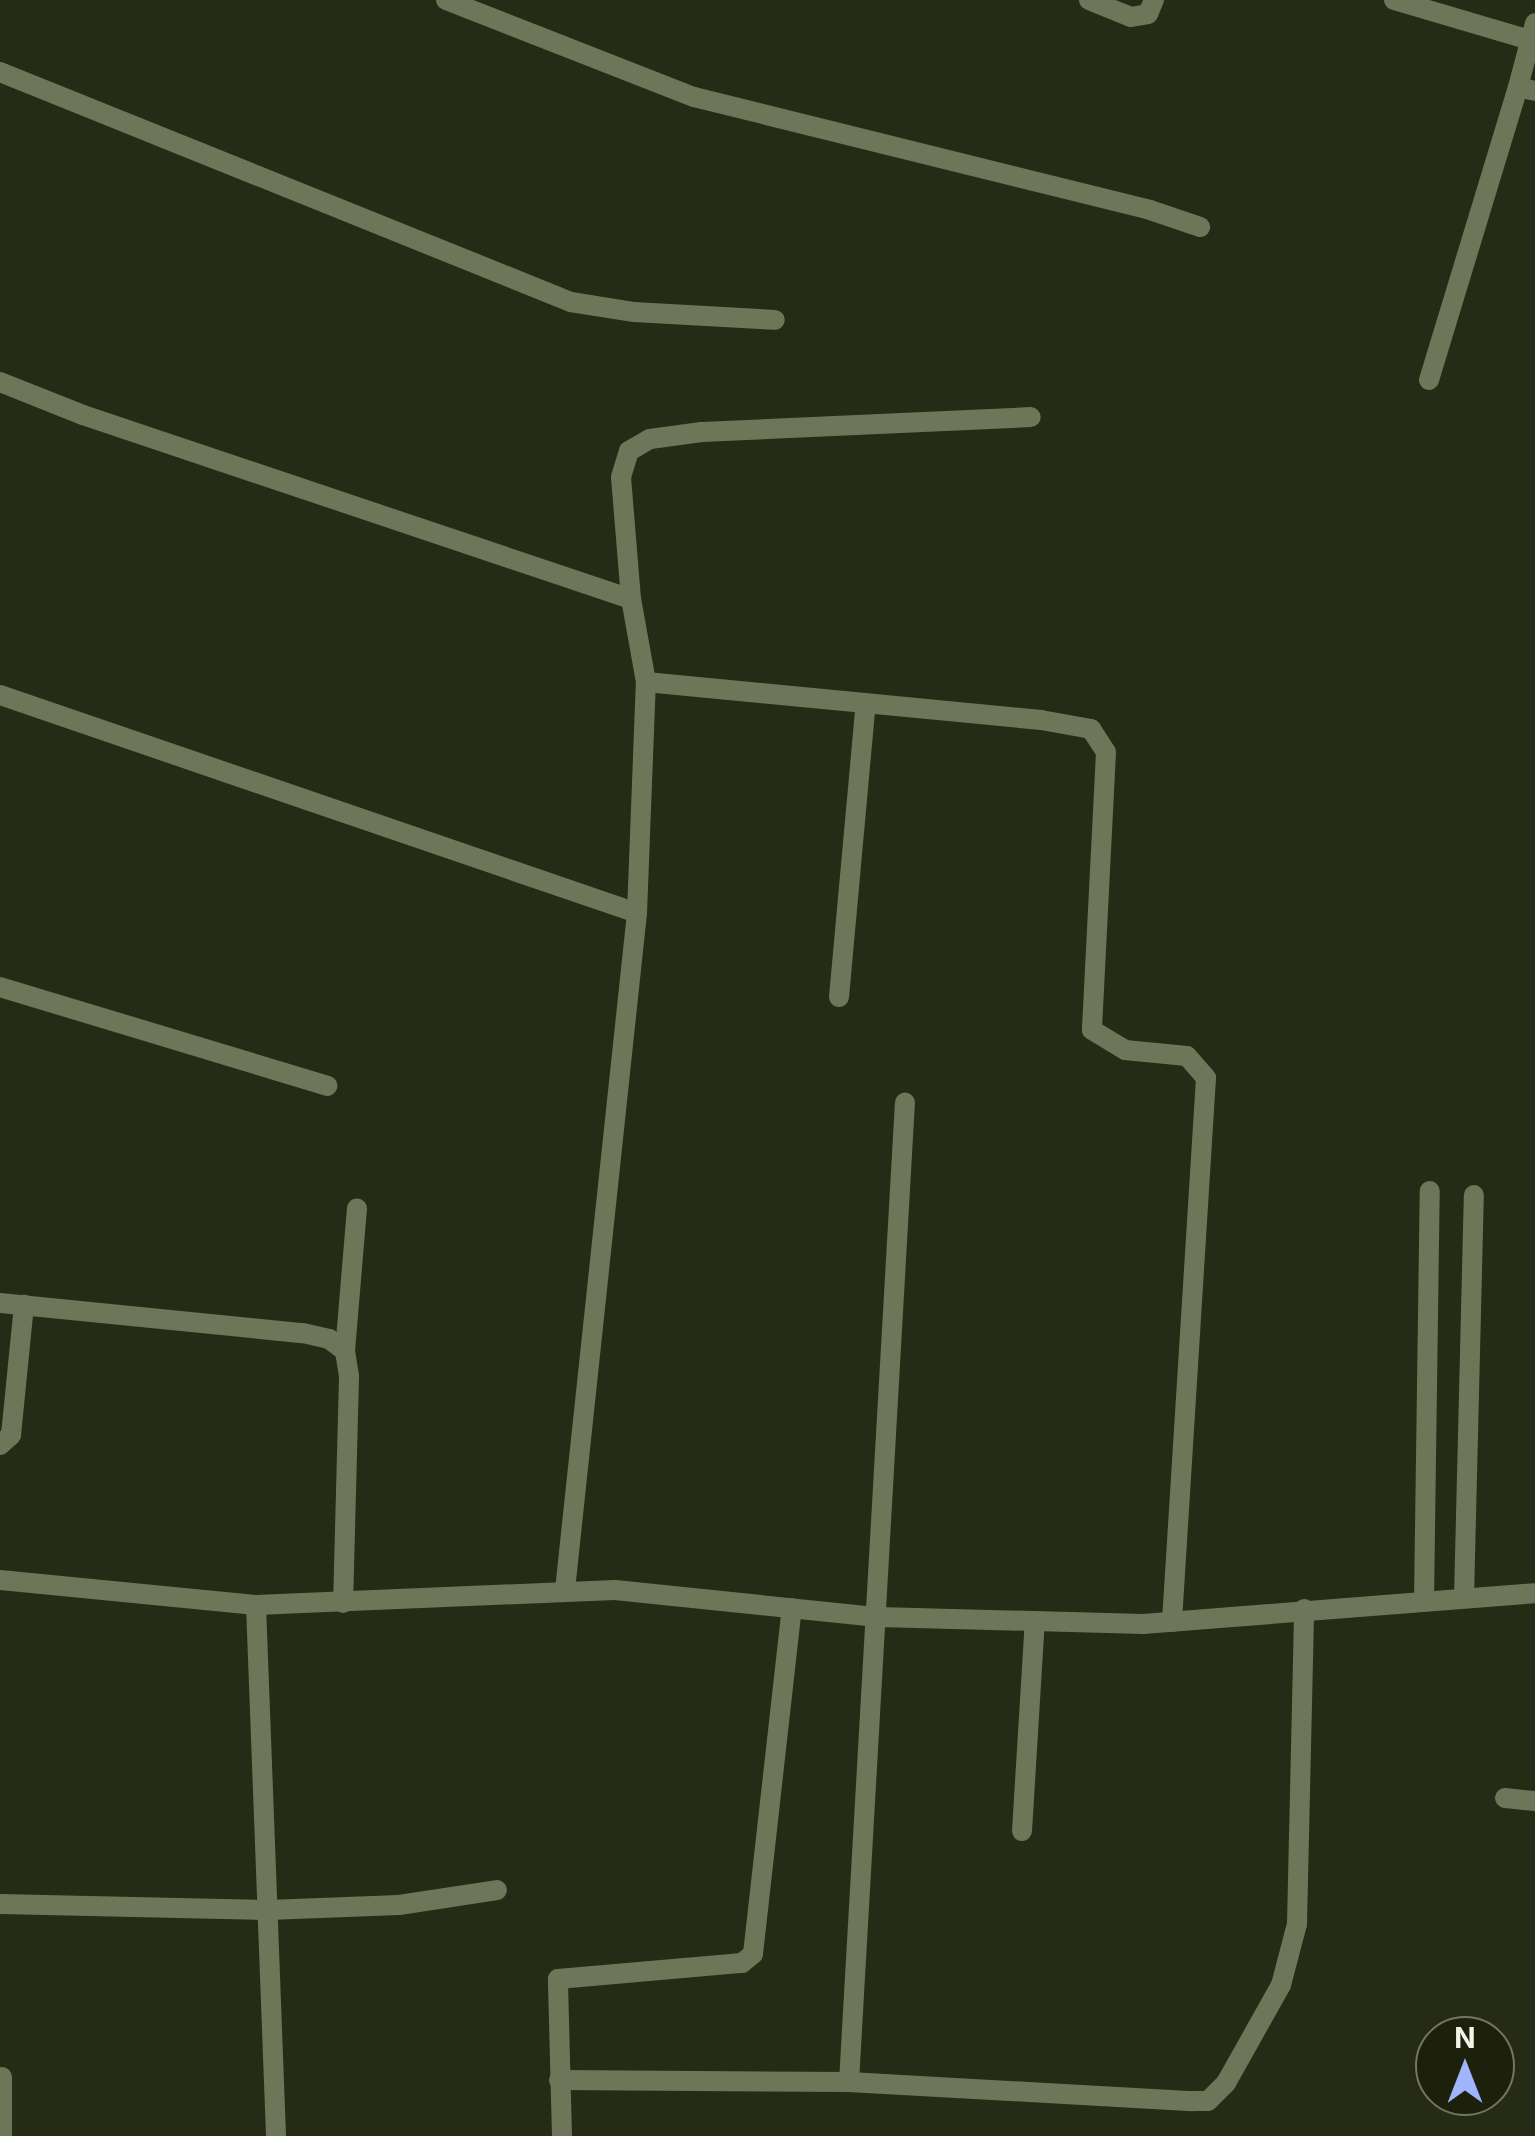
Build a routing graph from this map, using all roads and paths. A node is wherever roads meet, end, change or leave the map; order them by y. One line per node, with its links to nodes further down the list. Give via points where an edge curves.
1 (446, 0): 8 (street, via 694,97)
2 (1090, 0): 3 (street, via 1131,16 1148,14)
3 (1154, 0)
4 (1394, 0): 5 (street)
5 (1533, 32): 7 (street)
6 (0, 72): 9 (street, via 571,302)
7 (1526, 89): 10 (street)
8 (1200, 227)
9 (775, 320)
10 (1429, 380)
11 (0, 382): 13 (street)
12 (1032, 417): 13 (street, via 650,439 629,451 621,477)
13 (631, 599): 14 (street)
14 (646, 682): 16 (street); 17 (street)
15 (0, 696): 17 (street)
16 (866, 703): 19 (street); 40 (street, via 1092,729 1106,752 1092,1030 1125,1050 1188,1056 1206,1078)
17 (637, 913): 30 (street)
18 (0, 987): 20 (street)
19 (839, 997)
20 (327, 1086)
21 (905, 1103): 38 (street)
22 (1430, 1191): 33 (street)
23 (1474, 1196): 32 (street)
24 (358, 1208): 27 (street)
25 (0, 1303): 26 (street)
26 (24, 1305): 27 (street, via 303,1333); 28 (street, via 10,1435)
27 (344, 1351): 34 (street)
28 (0, 1445)
29 (0, 1580): 35 (street)
30 (565, 1590): 34 (street); 36 (street)
31 (1535, 1593): 32 (street)
32 (1464, 1598): 33 (street)
33 (1424, 1601): 37 (street)
34 (344, 1603): 35 (street)
35 (256, 1605): 46 (street)
36 (792, 1608): 38 (street); 48 (street, via 753,1954 742,1963 558,1979)
37 (1304, 1610): 40 (street); 49 (street, via 1298,1924 1280,1985 1226,2083 1208,2100 1192,2101)
38 (878, 1616): 39 (street); 49 (street)
39 (1035, 1621): 40 (street); 43 (street)
40 (1172, 1622)
41 (1505, 1798): 42 (street)
42 (1535, 1801)
43 (1022, 1831)
44 (497, 1890): 46 (street, via 399,1904)
45 (0, 1904): 46 (street)
46 (268, 1910): 51 (street)
47 (2, 2077): 50 (street)
48 (560, 2080): 49 (street); 52 (street)
49 (849, 2082)
50 (2, 2136)
51 (276, 2136)
52 (562, 2136)

